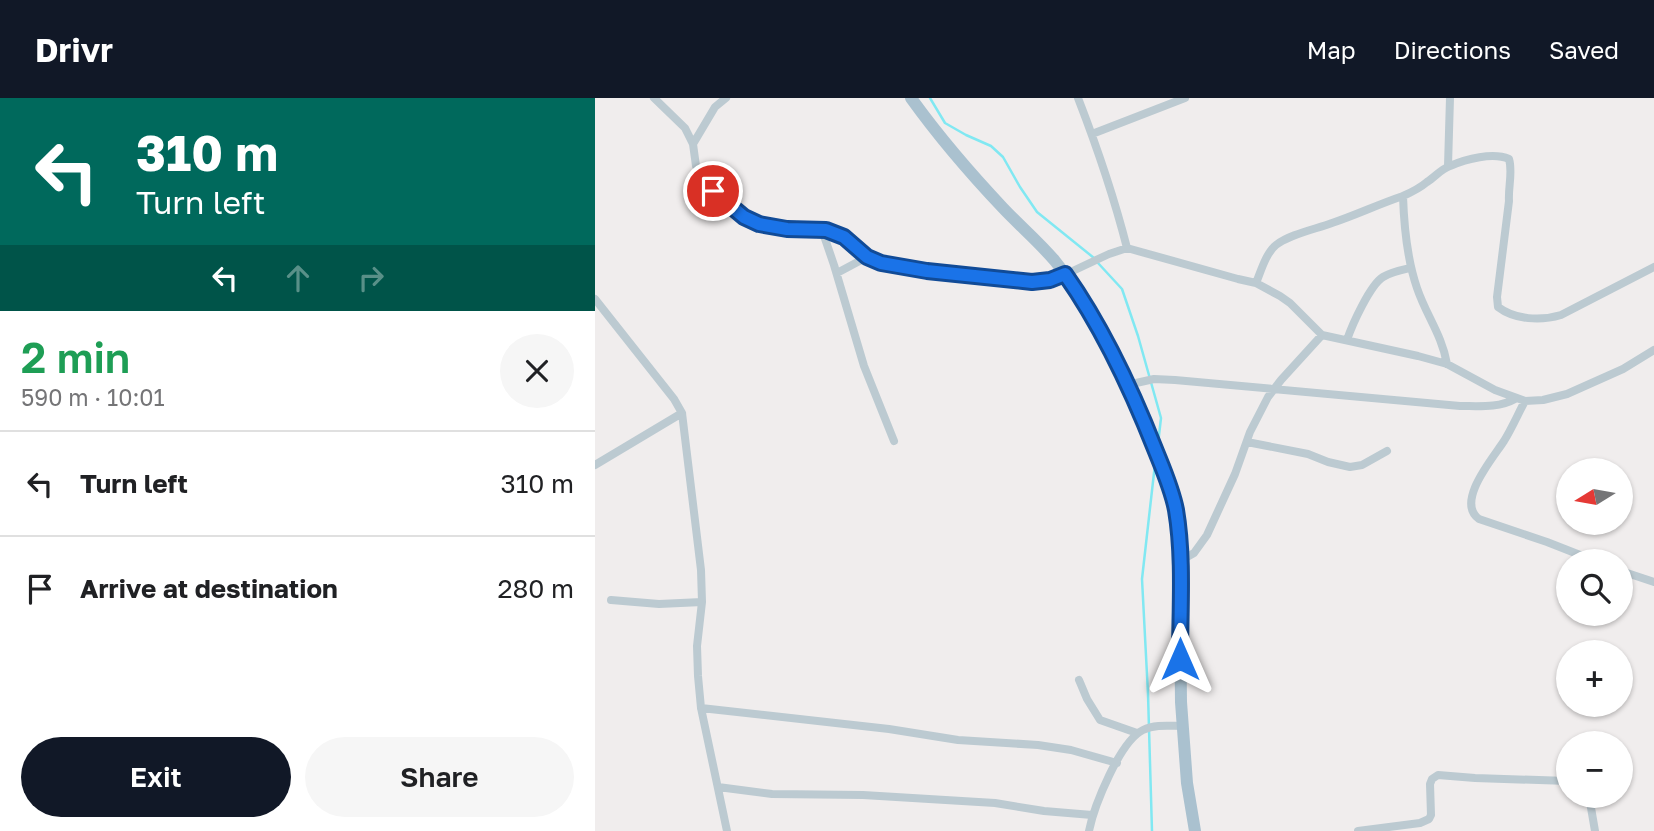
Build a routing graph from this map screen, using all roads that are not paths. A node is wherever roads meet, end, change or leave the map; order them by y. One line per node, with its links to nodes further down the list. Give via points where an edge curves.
1 (654, 98): 8 (street, via 685,128)
2 (726, 98): 8 (street, via 715,107)
3 (911, 98): 17 (main road, via 969,171)
4 (1078, 98): 7 (street)
5 (1185, 98): 7 (street)
6 (1450, 98): 9 (street)
7 (1092, 134): 12 (street)
8 (693, 144): 11 (street, via 701,176 744,217 774,228)
9 (1448, 166): 10 (street); 14 (street, via 1492,156 1509,159 1508,211 1497,297 1501,309 1523,317 1554,317)
10 (1403, 197): 15 (street); 18 (street, via 1276,244)
11 (822, 230): 13 (street, via 844,237); 16 (street)
12 (1127, 248): 17 (street); 18 (street)
13 (867, 257): 16 (street); 17 (street, via 901,267 1010,281 1050,280)
14 (1654, 267)
15 (1410, 268): 21 (street, via 1377,282); 23 (street)
16 (837, 273): 29 (street, via 863,366)
17 (1065, 274): 24 (main road, via 1095,320)
18 (1256, 283): 20 (street, via 1290,303)
19 (595, 299): 28 (street)
20 (1322, 335): 21 (street); 25 (street)
21 (1347, 340): 23 (street)
22 (1654, 351): 27 (street, via 1567,394)
23 (1447, 364): 26 (street)
24 (1127, 385): 25 (street, via 1154,379); 34 (main road, via 1170,486)
25 (1274, 390): 26 (street, via 1460,406 1496,405); 30 (street)
26 (1515, 399): 27 (street)
27 (1525, 401): 33 (street, via 1482,473 1471,511 1479,519)
28 (682, 412): 32 (street); 38 (street)
29 (894, 441)
30 (1247, 442): 31 (street, via 1350,467); 34 (street, via 1207,535)
31 (1387, 451)
32 (595, 465)
33 (1566, 549)
34 (1180, 561): 41 (main road)
35 (1633, 575): 36 (street)
36 (1654, 582)
37 (611, 600): 38 (street)
38 (702, 602): 40 (street, via 696,661)
39 (1079, 680): 42 (street, via 1100,720)
40 (701, 708): 43 (street, via 958,740 1038,745); 45 (street)
41 (1182, 726): 42 (street); 50 (main road)
42 (1137, 733): 43 (street)
43 (1117, 763): 47 (street)
44 (1556, 781): 51 (street, via 1439,775 1430,783 1431,815 1425,822)
45 (718, 787): 47 (street, via 772,794 995,803); 48 (street)
46 (1592, 808): 52 (street)
47 (1092, 815): 49 (street)
48 (727, 831)
49 (1089, 831)
50 (1195, 831)
51 (1358, 831)
52 (1595, 831)

